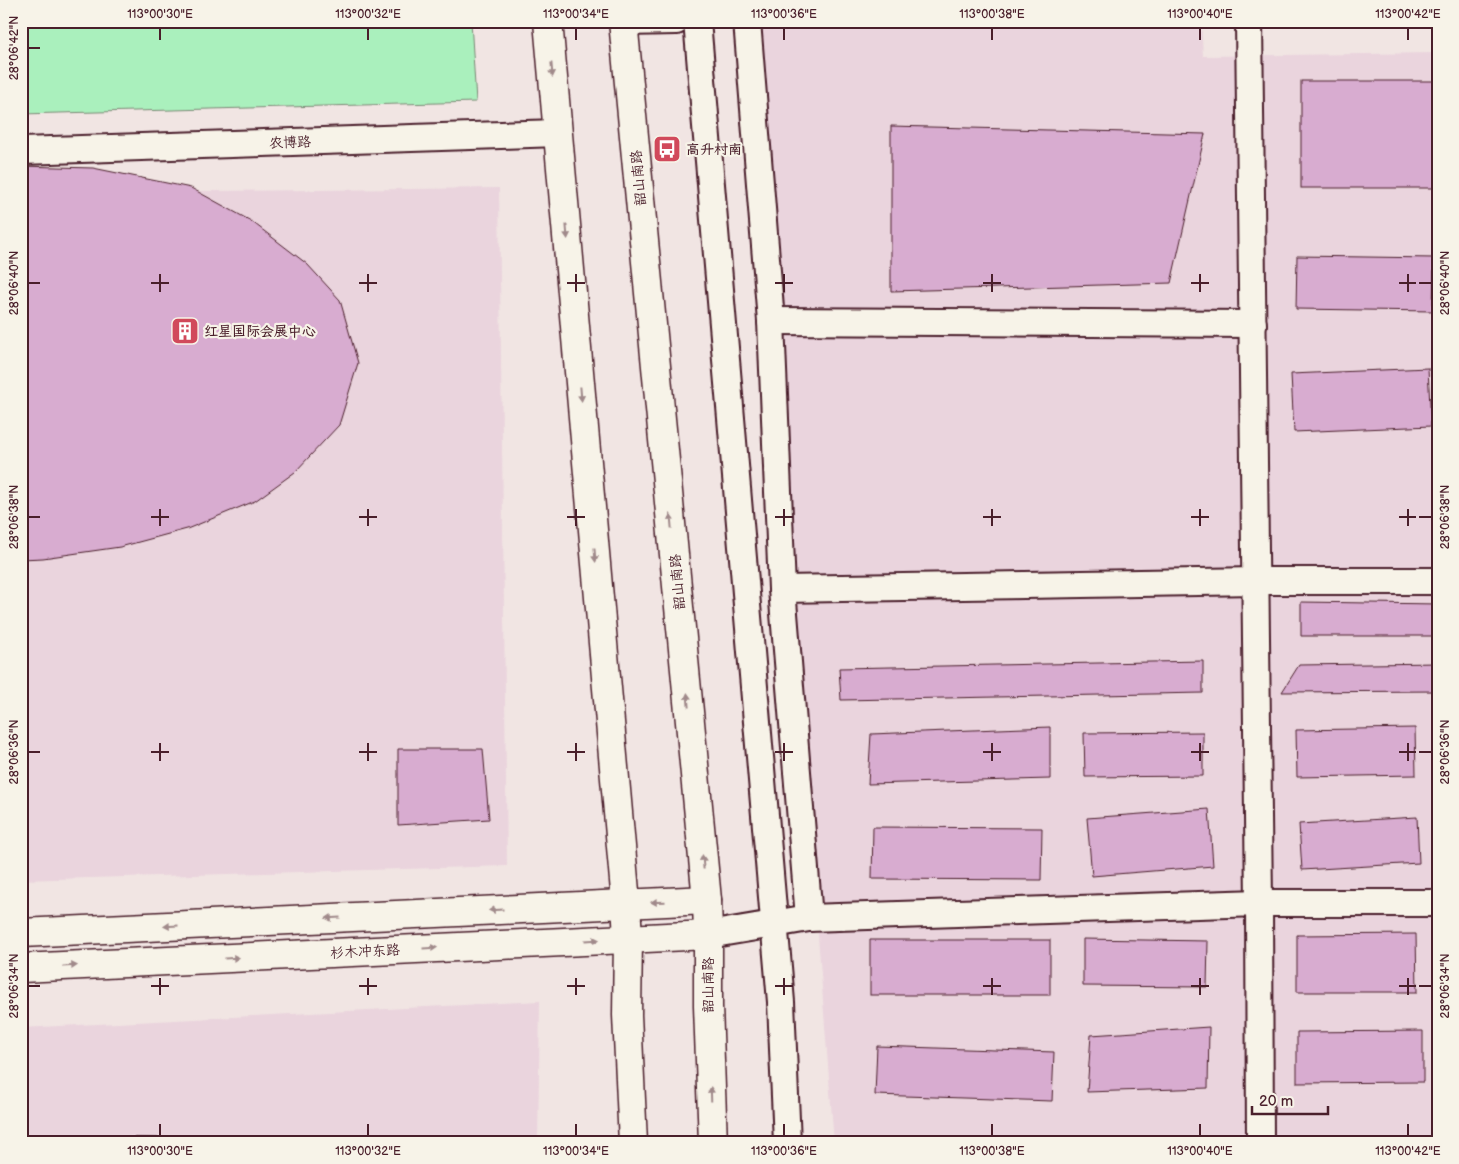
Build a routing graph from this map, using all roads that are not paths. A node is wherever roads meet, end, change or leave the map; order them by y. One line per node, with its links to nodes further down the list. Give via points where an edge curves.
1 (548, 21): 7 (main road, one-way to 7)
2 (676, 21): 6 (street)
3 (697, 21): 19 (street)
4 (747, 21): 9 (street)
5 (1249, 21): 10 (street)
6 (623, 22): 14 (main road, 韶山南路, one-way to 6)
7 (558, 134): 8 (street, 农博路); 15 (main road, one-way to 15)
8 (21, 151)
9 (771, 321): 10 (street); 13 (street)
10 (1252, 324): 11 (street)
11 (1256, 581): 12 (street); 13 (street); 16 (street)
12 (1438, 581)
13 (782, 589): 18 (street)
14 (707, 900): 15 (main road, one-way to 15); 21 (main road, 韶山南路)
15 (626, 903): 20 (main road, one-way to 20); 22 (main road)
16 (1259, 903): 17 (street); 18 (street); 27 (street)
17 (1438, 903)
18 (809, 918): 19 (street)
19 (774, 924): 21 (street); 26 (street)
20 (21, 933)
21 (708, 935): 22 (main road, 杉木冲东路); 25 (main road, 韶山南路, one-way to 21)
22 (628, 938): 23 (main road, 杉木冲东路, one-way to 22); 24 (main road, via 627,1015)
23 (21, 968)
24 (633, 1143)
25 (713, 1143)
26 (787, 1143)
27 (1260, 1143)

